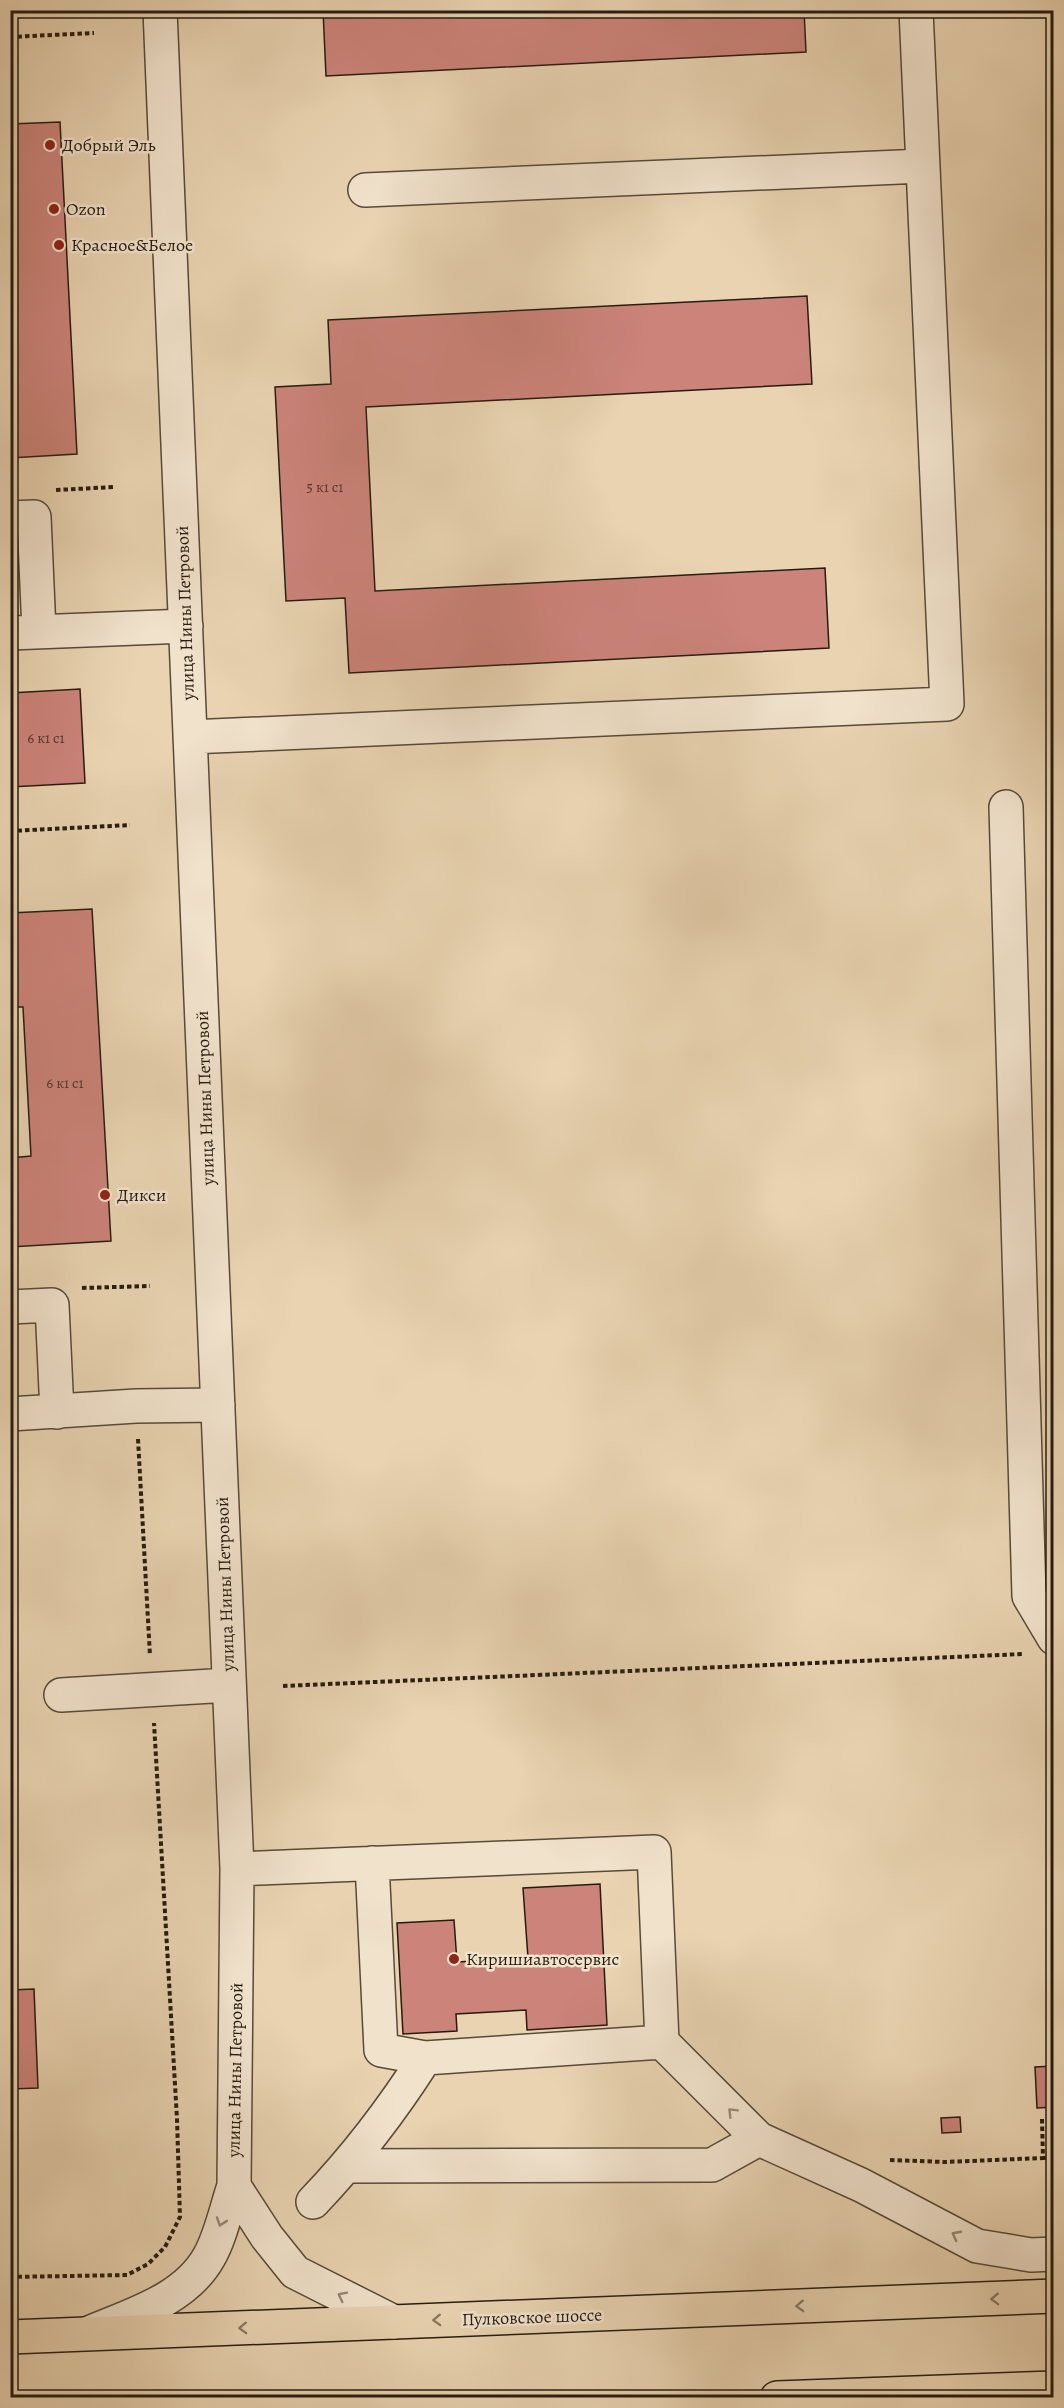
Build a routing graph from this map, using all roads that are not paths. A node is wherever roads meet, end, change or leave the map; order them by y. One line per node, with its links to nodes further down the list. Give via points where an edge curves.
1 (160, 10): 6 (street, улица Нины Петровой)
2 (916, 10): 3 (street)
3 (923, 165): 4 (street); 8 (street, via 948,704)
4 (365, 190)
5 (10, 518): 7 (street, via 34,517)
6 (186, 626): 7 (street); 8 (street, улица Нины Петровой)
7 (25, 632)
8 (190, 737): 11 (street, улица Нины Петровой)
9 (1006, 807): 14 (street, via 1029,1596)
10 (10, 1307): 12 (street, via 52,1305)
11 (218, 1405): 12 (street); 15 (street, улица Нины Петровой)
12 (57, 1412): 13 (street)
13 (10, 1414)
14 (1044, 1647)
15 (229, 1685): 16 (street); 18 (street, улица Нины Петровой)
16 (61, 1695)
17 (372, 1863): 18 (street); 19 (street, via 654,1852); 20 (street, via 381,2050)
18 (237, 1869): 23 (street, улица Нины Петровой)
19 (662, 2042): 20 (street); 21 (street, one-way to 19)
20 (425, 2058): 22 (street)
21 (759, 2139): 22 (street, via 712,2165); 25 (street, one-way to 21, via 1031,2255 977,2246 861,2185)
22 (348, 2166): 24 (street)
23 (234, 2186): 27 (street, one-way to 23, via 295,2271); 28 (street, улица Нины Петровой, one-way to 28, via 209,2257 189,2284 157,2304)
24 (313, 2202)
25 (1053, 2254)
26 (1053, 2296): 27 (highway, Пулковское шоссе, one-way to 27)
27 (394, 2322): 28 (highway, Пулковское шоссе, one-way to 28)
28 (86, 2334): 29 (highway, Пулковское шоссе)
29 (10, 2337)
30 (1053, 2388): 31 (highway)
31 (777, 2397)

